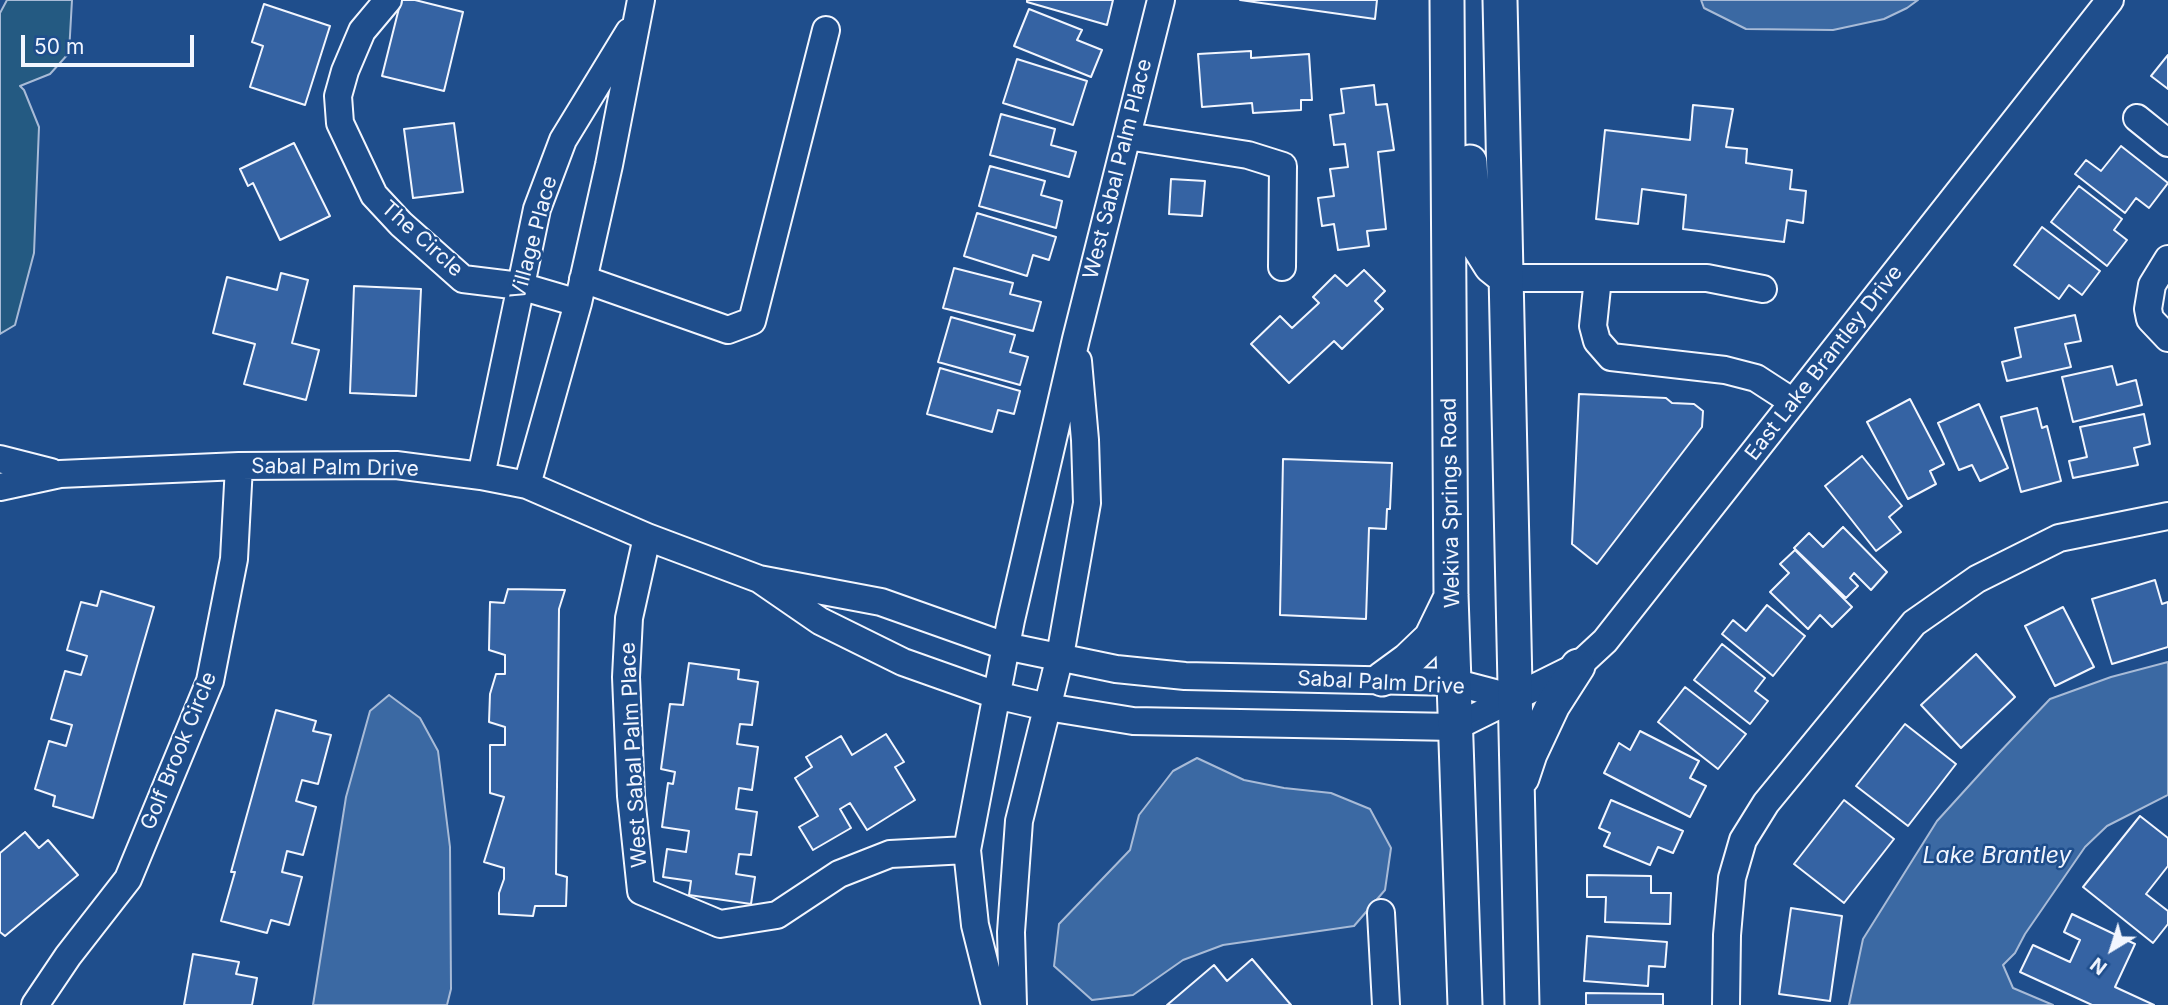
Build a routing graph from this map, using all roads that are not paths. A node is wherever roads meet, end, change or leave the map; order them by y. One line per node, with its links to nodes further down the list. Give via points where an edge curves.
1 (388, 0): 15 (street, The Circle, via 362,31 345,71 338,96 340,123 374,195 401,224 463,279)
2 (1161, 0): 9 (street, West Sabal Palm Place)
3 (1500, 0): 13 (main road)
4 (2110, 0): 20 (street, East Lake Brantley Drive)
5 (639, 9): 15 (street, Village Place, via 563,140 537,209); 17 (street, Village Place)
6 (1447, 14): 13 (main road, via 1469,120 1474,239 1491,266); 32 (main road, Wekiva Springs Road)
7 (826, 30): 17 (street, The Circle, via 752,321 728,330)
8 (2137, 118): 10 (street)
9 (1127, 136): 12 (street, via 1248,155 1283,166); 19 (street, West Sabal Palm Place)
10 (2168, 143)
11 (2168, 260): 18 (street, via 2152,285 2147,309)
12 (1282, 267)
13 (1506, 278): 14 (street); 39 (main road)
14 (1598, 278): 16 (street, via 1707,278); 20 (street, via 1593,326 1597,341 1611,357 1725,370 1756,378)
15 (520, 286): 17 (street, The Circle); 24 (street, Village Place)
16 (1763, 289)
17 (581, 291): 25 (street, Village Place)
18 (2168, 338)
19 (1076, 339): 27 (street, West Sabal Palm Place); 28 (street, West Sabal Palm Place)
20 (1793, 402): 35 (street, East Lake Brantley Drive, via 1605,641)
21 (0, 459): 23 (street, Sabal Palm Drive)
22 (239, 466): 23 (street, Sabal Palm Drive); 24 (street, Sabal Palm Drive, via 396,465); 45 (street, Golf Brook Circle, via 234,559 210,681 128,879)
23 (60, 474): 26 (street, Sabal Palm Drive)
24 (481, 476): 25 (street, Sabal Palm Drive)
25 (527, 485): 30 (street, Sabal Palm Drive)
26 (0, 487)
27 (1041, 490): 28 (street); 33 (street, West Sabal Palm Place)
28 (1087, 495): 34 (street, West Sabal Palm Place)
29 (2168, 516): 51 (street, via 2059,538 1977,579 1914,623 1766,803 1744,840 1732,878)
30 (647, 537): 31 (street, Sabal Palm Drive); 43 (street, West Sabal Palm Place, via 629,618 626,677 641,891 720,925 778,915 839,874 890,854)
31 (760, 579): 33 (street, Sabal Palm Drive, via 881,602); 38 (street, Sabal Palm Drive, via 820,621 903,662)
32 (1451, 595): 36 (main road, via 1431,638); 37 (main road, Wekiva Springs Road)
33 (1005, 646): 34 (street, Sabal Palm Drive); 38 (street, West Sabal Palm Place)
34 (1060, 656): 36 (street, Sabal Palm Drive, via 1116,669 1185,676); 40 (street, West Sabal Palm Place)
35 (1578, 666): 39 (street, East Lake Brantley Drive); 42 (main road, via 1535,743)
36 (1382, 679): 37 (street, Sabal Palm Drive)
37 (1453, 682): 39 (street, Sabal Palm Drive); 41 (main road, Wekiva Springs Road)
38 (996, 695): 40 (street, Sabal Palm Drive); 43 (street, West Sabal Palm Place)
39 (1514, 698): 41 (street, Sabal Palm Drive); 42 (main road)
40 (1047, 707): 41 (street, Sabal Palm Drive, via 1133,721); 47 (street, West Sabal Palm Place, via 1019,821 1011,932)
41 (1455, 727): 49 (main road, Wekiva Springs Road)
42 (1516, 797): 50 (main road)
43 (967, 849): 46 (street, West Sabal Palm Place, via 975,925)
44 (1381, 913): 48 (street)
45 (35, 1005)
46 (995, 1005)
47 (1013, 1005)
48 (1386, 1005)
49 (1465, 1005)
50 (1522, 1005)
51 (1726, 1005)

